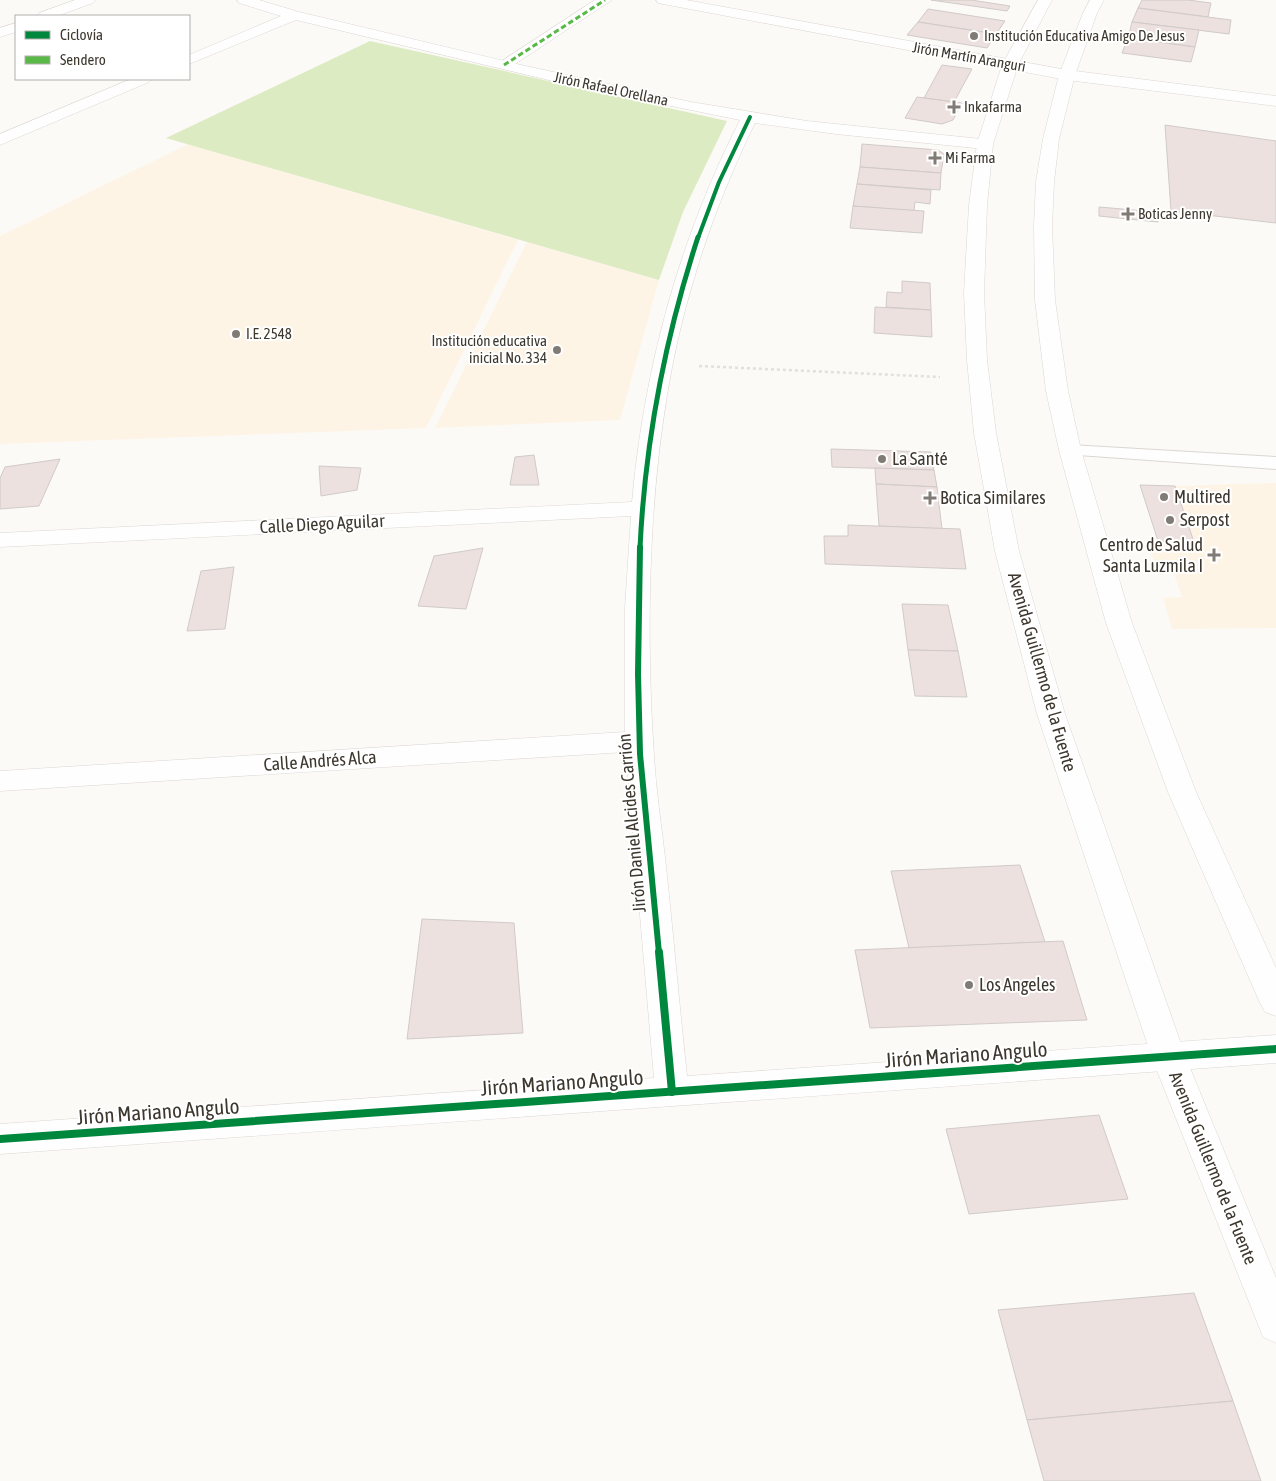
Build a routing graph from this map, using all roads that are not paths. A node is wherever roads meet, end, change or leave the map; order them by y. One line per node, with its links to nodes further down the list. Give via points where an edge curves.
1 (88, 0): 7 (street)
2 (244, 0): 8 (street, Jirón Rafael Orellana)
3 (605, 0): 12 (street)
4 (663, 0): 13 (street, Jirón Martín Aranguri)
5 (1045, 0): 13 (street, Avenida Guillermo de la Fuente)
6 (1097, 0): 14 (street)
7 (47, 15)
8 (295, 15): 11 (street); 12 (street, Jirón Rafael Orellana)
9 (15, 26): 10 (street)
10 (0, 33)
11 (190, 60)
12 (504, 64): 17 (street, Jirón Rafael Orellana, via 640,96)
13 (1010, 65): 14 (street, Jirón Martín Aranguri); 19 (street, Avenida Guillermo de la Fuente)
14 (1067, 74): 16 (street, Jirón Martín Aranguri); 20 (street, via 1050,139 1043,226 1046,309 1057,391)
15 (142, 80): 18 (street)
16 (1276, 102)
17 (750, 117): 19 (street, Jirón Rafael Orellana); 22 (street, Jirón Daniel Alcides Carrión, via 726,164 703,221 682,286 653,424)
18 (0, 140)
19 (985, 144): 28 (street, Avenida Guillermo de la Fuente, via 974,272 979,379 985,433 1007,551 1050,714)
20 (1070, 450): 21 (lane); 26 (street, via 1119,623 1182,792)
21 (1276, 463)
22 (644, 508): 23 (street, Calle Diego Aguilar); 24 (street, Jirón Daniel Alcides Carrión, via 638,615)
23 (0, 540)
24 (639, 741): 25 (street, Calle Andrés Alca); 29 (street, Jirón Daniel Alcides Carrión)
25 (0, 781)
26 (1276, 1003)
27 (1276, 1049): 28 (street, Jirón Mariano Angulo)
28 (1168, 1058): 29 (street, Jirón Mariano Angulo); 31 (street, Avenida Guillermo de la Fuente)
29 (672, 1092): 30 (street, Jirón Mariano Angulo)
30 (0, 1139)
31 (1276, 1324)

